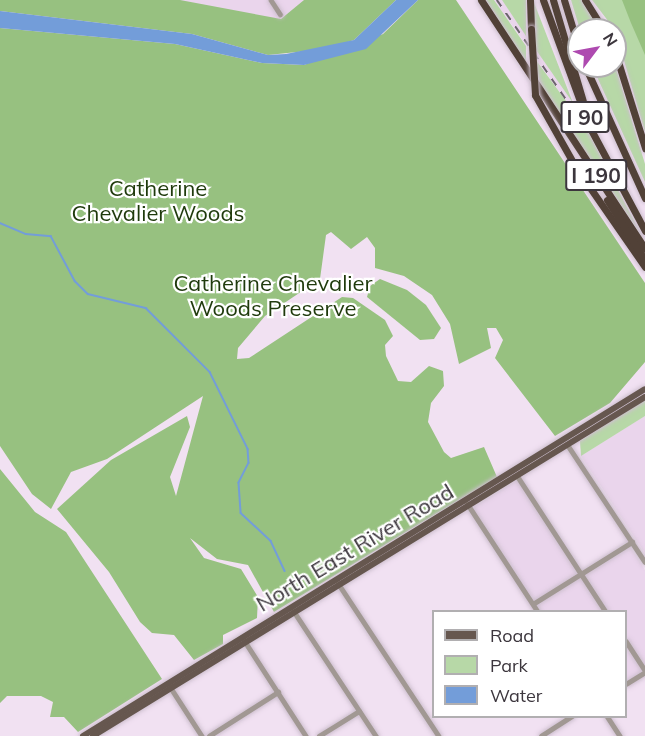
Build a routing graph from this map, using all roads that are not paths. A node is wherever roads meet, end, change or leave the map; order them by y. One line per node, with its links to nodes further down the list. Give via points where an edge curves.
1 (271, 0): 8 (street)
2 (481, 0): 13 (highway, I 190)
3 (530, 0): 22 (highway, bridge, via 535,95 575,166)
4 (543, 0): 16 (highway, I 90, via 580,105)
5 (553, 0): 16 (highway, I 90, via 582,97)
6 (564, 0): 9 (highway)
7 (585, 0): 10 (highway)
8 (280, 14)
9 (570, 18)
10 (596, 18)
11 (590, 78): 14 (highway, I 90)
12 (623, 78): 15 (highway, I 190)
13 (547, 100): 20 (highway, I 190); 21 (highway)
14 (620, 148): 17 (highway); 18 (highway, I 90)
15 (645, 148)
16 (619, 184): 19 (highway, I 90)
17 (645, 189)
18 (645, 198)
19 (645, 231)
20 (645, 249)
21 (645, 260)
22 (645, 267)
23 (645, 389): 25 (main road, North East River Road)
24 (645, 397): 26 (main road, North East River Road)
25 (565, 439): 26 (street); 28 (main road, North East River Road)
26 (569, 446): 27 (main road, North East River Road); 29 (street)
27 (518, 477): 28 (main road, North East River Road); 31 (street)
28 (468, 504): 32 (main road, North East River Road); 33 (street)
29 (632, 542): 30 (street); 31 (street)
30 (645, 562)
31 (581, 574): 33 (street); 36 (street)
32 (338, 582): 34 (main road, North East River Road); 54 (street)
33 (533, 604): 35 (street)
34 (293, 610): 37 (main road, North East River Road); 43 (street)
35 (537, 610)
36 (605, 610)
37 (244, 640): 41 (main road, North East River Road); 42 (street)
38 (627, 643): 39 (street)
39 (645, 671): 40 (street)
40 (627, 683)
41 (170, 686): 47 (main road, North East River Road); 48 (main road, North East River Road); 49 (street)
42 (278, 692): 50 (street); 51 (street)
43 (359, 711): 52 (street); 53 (street)
44 (571, 718): 46 (street)
45 (608, 718): 56 (street)
46 (550, 734): 55 (street)
47 (83, 736)
48 (93, 736)
49 (202, 736)
50 (209, 736)
51 (306, 736)
52 (319, 736)
53 (376, 736)
54 (439, 736)
55 (541, 736)
56 (620, 736)

